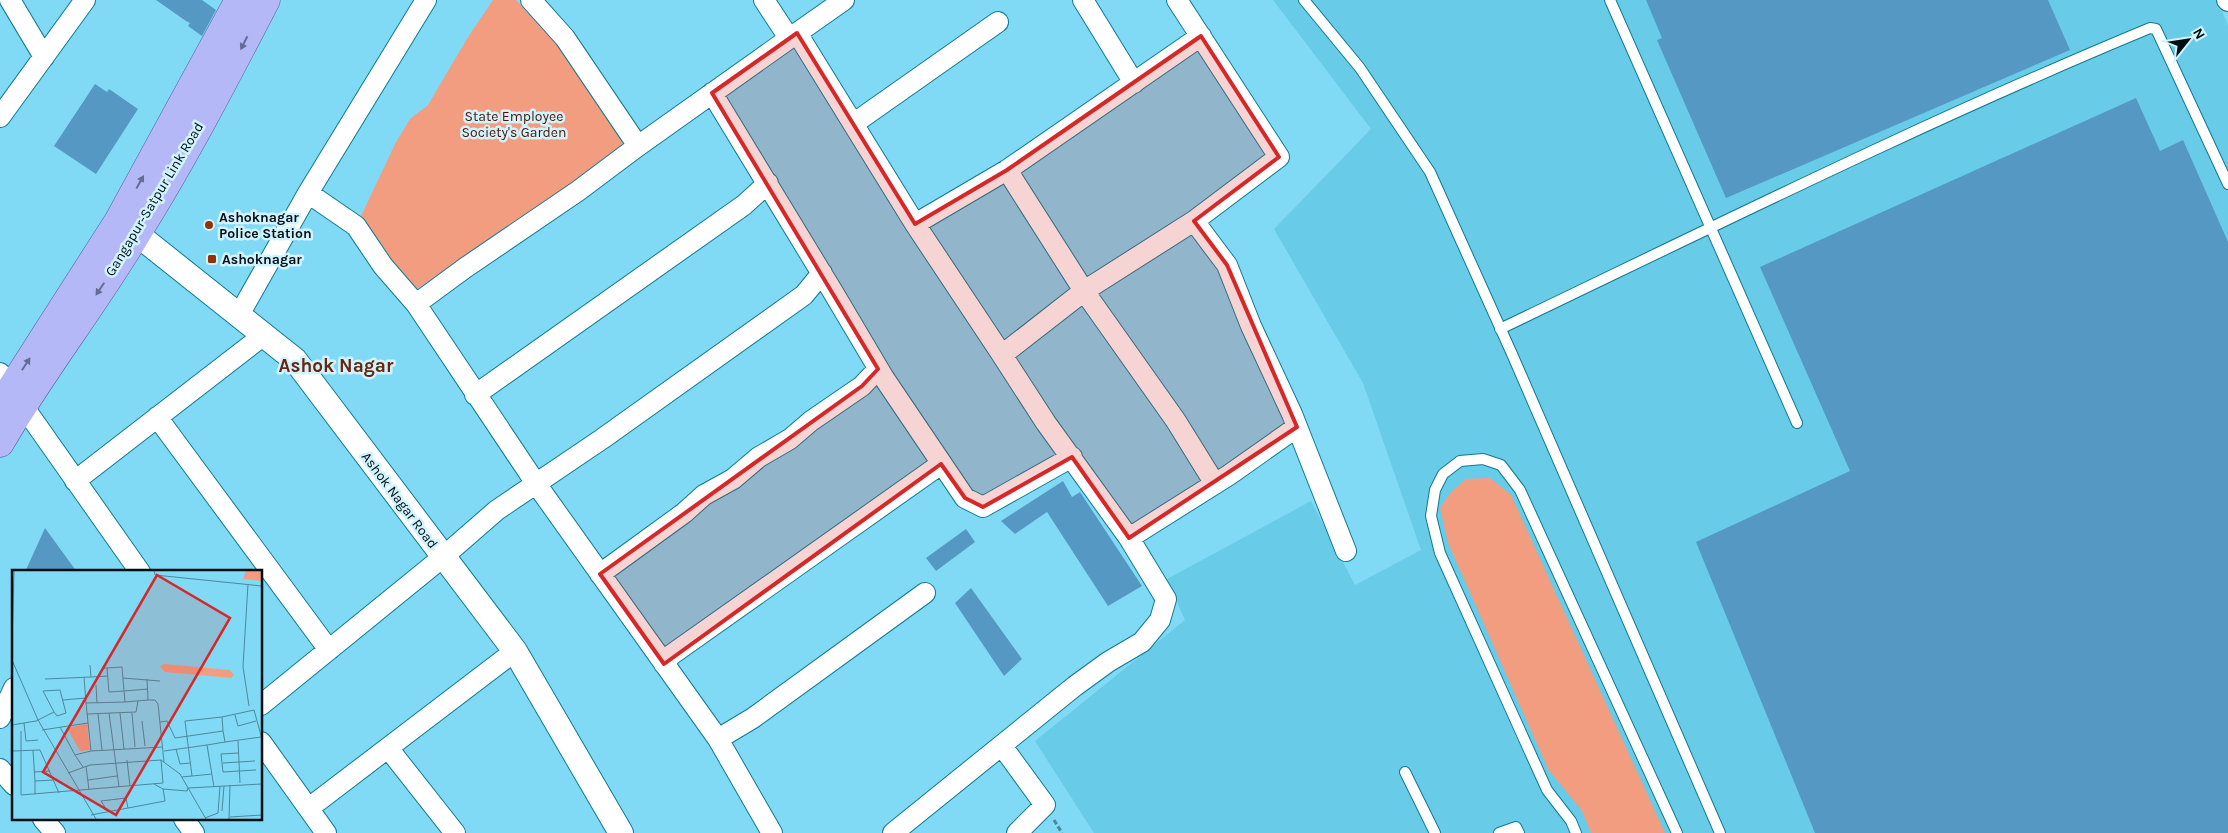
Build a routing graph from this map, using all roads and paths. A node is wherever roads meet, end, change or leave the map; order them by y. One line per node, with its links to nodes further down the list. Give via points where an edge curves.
1 (10, 0): 16 (street)
2 (85, 0): 16 (street)
3 (240, 0): 28 (main road, Gangapur-Satpur Link Road, one-way to 3)
4 (266, 0): 28 (main road, Gangapur-Satpur Link Road, one-way to 28, via 226,79)
5 (426, 0): 25 (street)
6 (531, 0): 21 (street, via 565,38)
7 (764, 0): 14 (street)
8 (1083, 0): 17 (street)
9 (1177, 0): 15 (street)
10 (1304, 0): 34 (lane, via 1360,68 1430,172)
11 (1610, 0): 29 (lane)
12 (842, 1): 14 (street)
13 (998, 22): 20 (street)
14 (793, 36): 18 (street); 20 (street)
15 (1201, 36): 17 (street); 26 (street, via 1279,157)
16 (44, 57): 19 (street)
17 (1134, 83): 22 (street)
18 (712, 93): 21 (street); 23 (street)
19 (0, 117)
20 (853, 124): 27 (street)
21 (638, 146): 32 (street, via 578,192)
22 (1007, 170): 27 (street); 31 (street)
23 (768, 184): 30 (street); 39 (street, via 744,205)
24 (2228, 184): 29 (lane, via 2156,29 2150,28 2066,63)
25 (308, 193): 32 (street, via 356,226 383,266); 33 (street)
26 (1194, 221): 31 (street); 42 (street, via 1226,264)
27 (915, 224): 36 (street)
28 (128, 227): 33 (street, Ashok Nagar Road); 38 (main road, Gangapur-Satpur Link Road)
29 (1710, 228): 34 (lane); 41 (lane)
30 (822, 273): 37 (street); 48 (street, via 804,294)
31 (1084, 291): 36 (street); 47 (street, via 1176,421)
32 (416, 304): 39 (street)
33 (239, 315): 35 (street, Ashok Nagar Road)
34 (1500, 328): 84 (lane)
35 (264, 335): 40 (street); 51 (street, Ashok Nagar Road, via 295,360)
36 (1002, 355): 44 (street)
37 (878, 369): 45 (street); 53 (street, via 862,386 790,439 759,457 733,479 704,496)
38 (8, 393): 43 (main road, Gangapur-Satpur Link Road); 46 (street)
39 (476, 395): 48 (street)
40 (158, 417): 46 (street); 55 (street)
41 (1797, 424)
42 (1297, 427): 47 (street); 50 (street)
43 (0, 443)
44 (1072, 457): 45 (street, via 983,506 965,498); 49 (street)
45 (941, 464): 57 (street, via 671,655)
46 (75, 481): 52 (street)
47 (1215, 484): 49 (street)
48 (537, 485): 51 (street, via 498,510); 53 (street)
49 (1130, 538): 63 (street, via 1166,599 1160,620 1142,642 1075,686)
50 (1346, 550)
51 (443, 558): 55 (street); 56 (street, Ashok Nagar Road)
52 (139, 570)
53 (600, 574): 57 (street)
54 (925, 594): 61 (street, via 753,718)
55 (329, 650): 59 (street)
56 (515, 651): 64 (street); 75 (street, Ashok Nagar Road)
57 (664, 664): 61 (street)
58 (12, 692): 60 (street)
59 (262, 704)
60 (0, 718)
61 (718, 739): 76 (street)
62 (262, 743): 68 (street)
63 (1002, 746): 77 (street); 78 (street, via 1044,805)
64 (388, 748): 68 (street); 74 (street)
65 (0, 769): 67 (street)
66 (1405, 772): 79 (lane)
67 (12, 783)
68 (308, 808): 73 (street)
69 (44, 820): 71 (street)
70 (185, 820): 72 (street)
71 (55, 833)
72 (194, 833)
73 (326, 833)
74 (455, 833)
75 (621, 833)
76 (772, 833)
77 (892, 833)
78 (1017, 833)
79 (1435, 833)
80 (1499, 833): 81 (lane, via 1516,827)
81 (1520, 833)
82 (1576, 833): 83 (lane, via 1571,821 1547,790 1440,553 1431,516 1435,490 1443,474 1460,461 1484,459 1501,464 1520,490)
83 (1677, 833)
84 (1720, 833)

